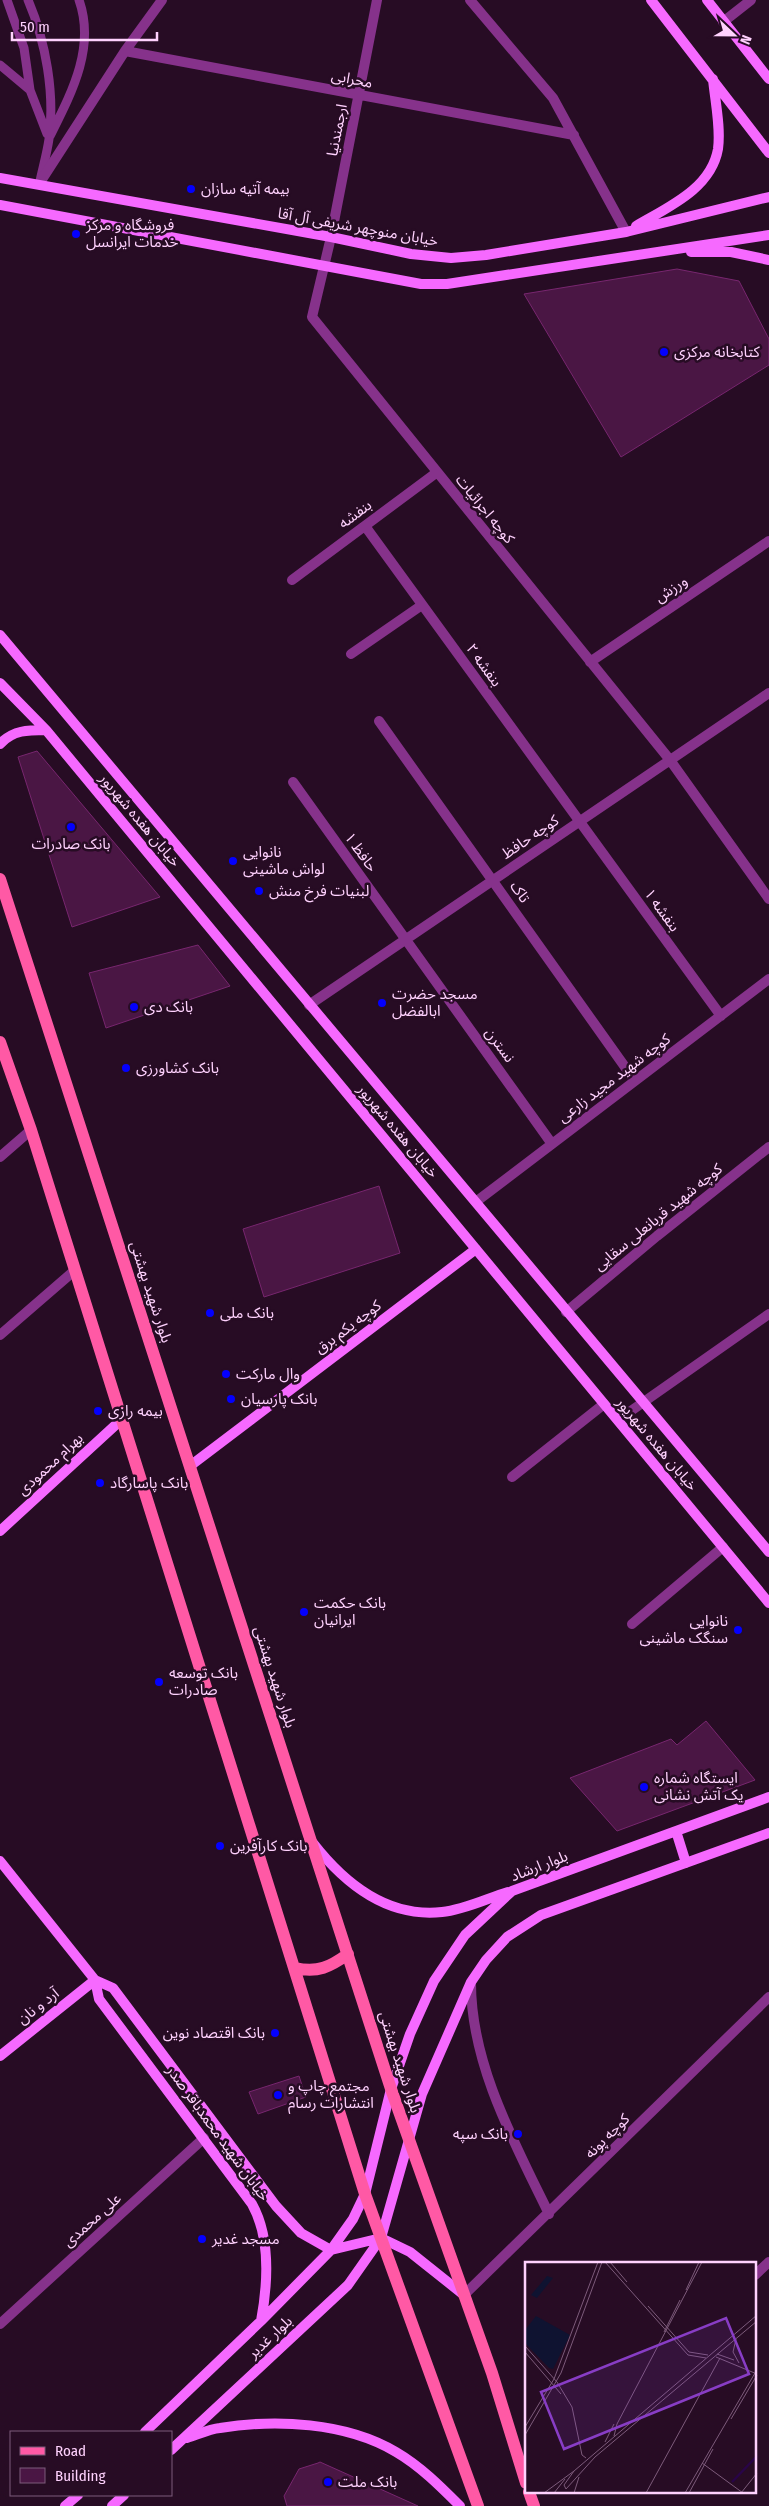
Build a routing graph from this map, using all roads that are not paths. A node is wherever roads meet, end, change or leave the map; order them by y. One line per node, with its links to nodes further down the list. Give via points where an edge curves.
1 (7, 0): 15 (lane, via 24,48)
2 (28, 0): 18 (lane, via 42,36 50,94)
3 (79, 0): 18 (lane, via 86,38 82,64)
4 (162, 0): 11 (street)
5 (377, 0): 16 (street, ارجمندنیا)
6 (470, 0): 17 (street, via 553,98)
7 (651, 0): 13 (main road)
8 (707, 0): 10 (main road)
9 (751, 0): 10 (street)
10 (723, 22): 14 (main road)
11 (125, 51): 16 (street, محرابی); 21 (street)
12 (0, 65): 15 (lane)
13 (712, 79): 19 (main road); 24 (main road, via 718,147 713,168 696,189)
14 (769, 79)
15 (30, 90): 18 (lane)
16 (359, 95): 17 (street, محرابی); 26 (street, ارجمندنیا)
17 (574, 136): 24 (street)
18 (49, 138): 21 (lane)
19 (769, 153)
20 (0, 178): 21 (main road, خیابان منوچهر شریفی آل آقا)
21 (39, 184): 26 (main road, خیابان منوچهر شریفی آل آقا)
22 (769, 197): 24 (main road, خیابان منوچهر شریفی آل آقا)
23 (0, 205): 29 (main road)
24 (626, 232): 26 (main road, خیابان منوچهر شریفی آل آقا, via 452,258 411,254)
25 (769, 235): 27 (main road)
26 (331, 237): 29 (street, ارجمندنیا)
27 (655, 252): 28 (main road, via 731,252); 29 (main road, via 447,284 421,284)
28 (769, 260)
29 (325, 264): 30 (street, کوچه اجرائیات, via 312,317)
30 (436, 473): 31 (street, بنفشه); 37 (street, کوچه اجرائیات)
31 (365, 526): 33 (street, بنفشه); 34 (street, بنفشه ۲)
32 (769, 540): 37 (street, ورزش)
33 (292, 580)
34 (422, 605): 36 (street); 45 (street, بنفشه ۲)
35 (0, 635): 51 (main road, خیابان هفده شهریور)
36 (351, 654)
37 (590, 662): 43 (street, کوچه اجرائیات)
38 (0, 683): 41 (main road, خیابان هفده شهریور)
39 (769, 693): 43 (street, کوچه حافظ)
40 (379, 721): 47 (street, تاک)
41 (46, 730): 42 (main road, via 21,730); 60 (main road, خیابان هفده شهریور)
42 (0, 744)
43 (670, 760): 45 (street, کوچه حافظ); 48 (street, کوچه اجرائیات)
44 (293, 782): 49 (street, حافظ ۱)
45 (580, 822): 47 (street, کوچه حافظ); 52 (street, بنفشه ۱)
46 (0, 879): 69 (main road, بلوار شهید بهشتی)
47 (493, 880): 49 (street, کوچه حافظ); 54 (street, تاک)
48 (769, 899)
49 (405, 939): 51 (street, کوچه حافظ); 56 (street, نسترن)
50 (769, 979): 52 (street, کوچه شهید مجید زارعی)
51 (309, 1005): 59 (main road, خیابان هفده شهریور)
52 (721, 1016): 54 (street, کوچه شهید مجید زارعی)
53 (0, 1042): 55 (main road)
54 (635, 1081): 56 (street, کوچه شهید مجید زارعی)
55 (31, 1130): 58 (street); 61 (main road)
56 (552, 1144): 59 (street, کوچه شهید مجید زارعی)
57 (769, 1147): 62 (street, کوچه شهید قربانعلی سقایی)
58 (0, 1157)
59 (477, 1201): 62 (main road, خیابان هفده شهریور)
60 (476, 1249): 66 (main road, خیابان هفده شهریور); 69 (main road, کوچه یکم برق)
61 (74, 1271): 64 (street); 67 (main road)
62 (566, 1312): 65 (main road, خیابان هفده شهریور)
63 (769, 1314): 65 (street)
64 (0, 1335)
65 (642, 1402): 68 (street); 73 (main road, خیابان هفده شهریور)
66 (604, 1404): 68 (main road, خیابان هفده شهریور); 70 (street)
67 (121, 1420): 71 (main road, بهرام محمودی); 84 (main road)
68 (618, 1420): 72 (main road, خیابان هفده شهریور)
69 (190, 1466): 79 (main road, بلوار شهید بهشتی)
70 (512, 1477)
71 (0, 1531)
72 (723, 1547): 74 (main road, خیابان هفده شهریور); 75 (street)
73 (769, 1552)
74 (769, 1604)
75 (632, 1624)
76 (769, 1797): 77 (main road, بلوار ارشاد)
77 (676, 1831): 81 (main road); 82 (main road, بلوار ارشاد)
78 (769, 1834): 81 (main road)
79 (311, 1840): 82 (main road, via 331,1866 358,1890 390,1907 443,1912); 83 (main road, بلوار شهید بهشتی)
80 (0, 1861): 85 (main road, خیابان شهید محمدباقر صدر)
81 (686, 1863): 86 (main road, via 541,1915 507,1937)
82 (512, 1891): 89 (main road, بلوار ارشاد, via 465,1935 434,1981 410,2034)
83 (348, 1954): 84 (main road, via 323,1970); 89 (main road, بلوار شهید بهشتی)
84 (295, 1968): 92 (main road)
85 (95, 1980): 88 (main road, آرد و نان); 91 (main road, خیابان شهید محمدباقر صدر, via 100,1999); 95 (main road, خیابان شهید محمدباقر صدر, via 113,1988 276,2206 300,2233)
86 (471, 1982): 90 (main road, via 437,2055); 93 (street, via 471,2012 498,2109)
87 (769, 1996): 93 (street, کوچه پونه)
88 (0, 2056)
89 (391, 2088): 90 (main road, بلوار شهید بهشتی); 92 (main road, بلوار ارشاد)
90 (408, 2137): 94 (main road); 98 (main road, بلوار شهید بهشتی)
91 (204, 2138): 99 (main road, خیابان شهید محمدباقر صدر, via 260,2218 264,2236 266,2294); 100 (street, علی محمدی)
92 (365, 2194): 94 (main road); 95 (main road, بلوار غدیر, via 353,2219)
93 (549, 2214): 98 (street, کوچه پونه)
94 (381, 2238): 95 (main road); 98 (main road, via 410,2252); 102 (main road, بلوار غدیر, via 348,2285); 110 (main road)
95 (331, 2250): 99 (main road, بلوار غدیر)
96 (769, 2262): 97 (street)
97 (756, 2274)
98 (464, 2295): 104 (main road, بلوار شهید بهشتی)
99 (262, 2321): 101 (main road, بلوار غدیر)
100 (0, 2324)
101 (146, 2431)
102 (183, 2439): 103 (main road, بلوار غدیر); 109 (main road, via 218,2428 248,2425 296,2423 333,2429 394,2451 417,2466)
103 (172, 2449)
104 (525, 2481)
105 (77, 2496): 107 (main road)
106 (123, 2496): 108 (main road)
107 (65, 2506)
108 (112, 2506)
109 (460, 2506)
110 (478, 2506)

